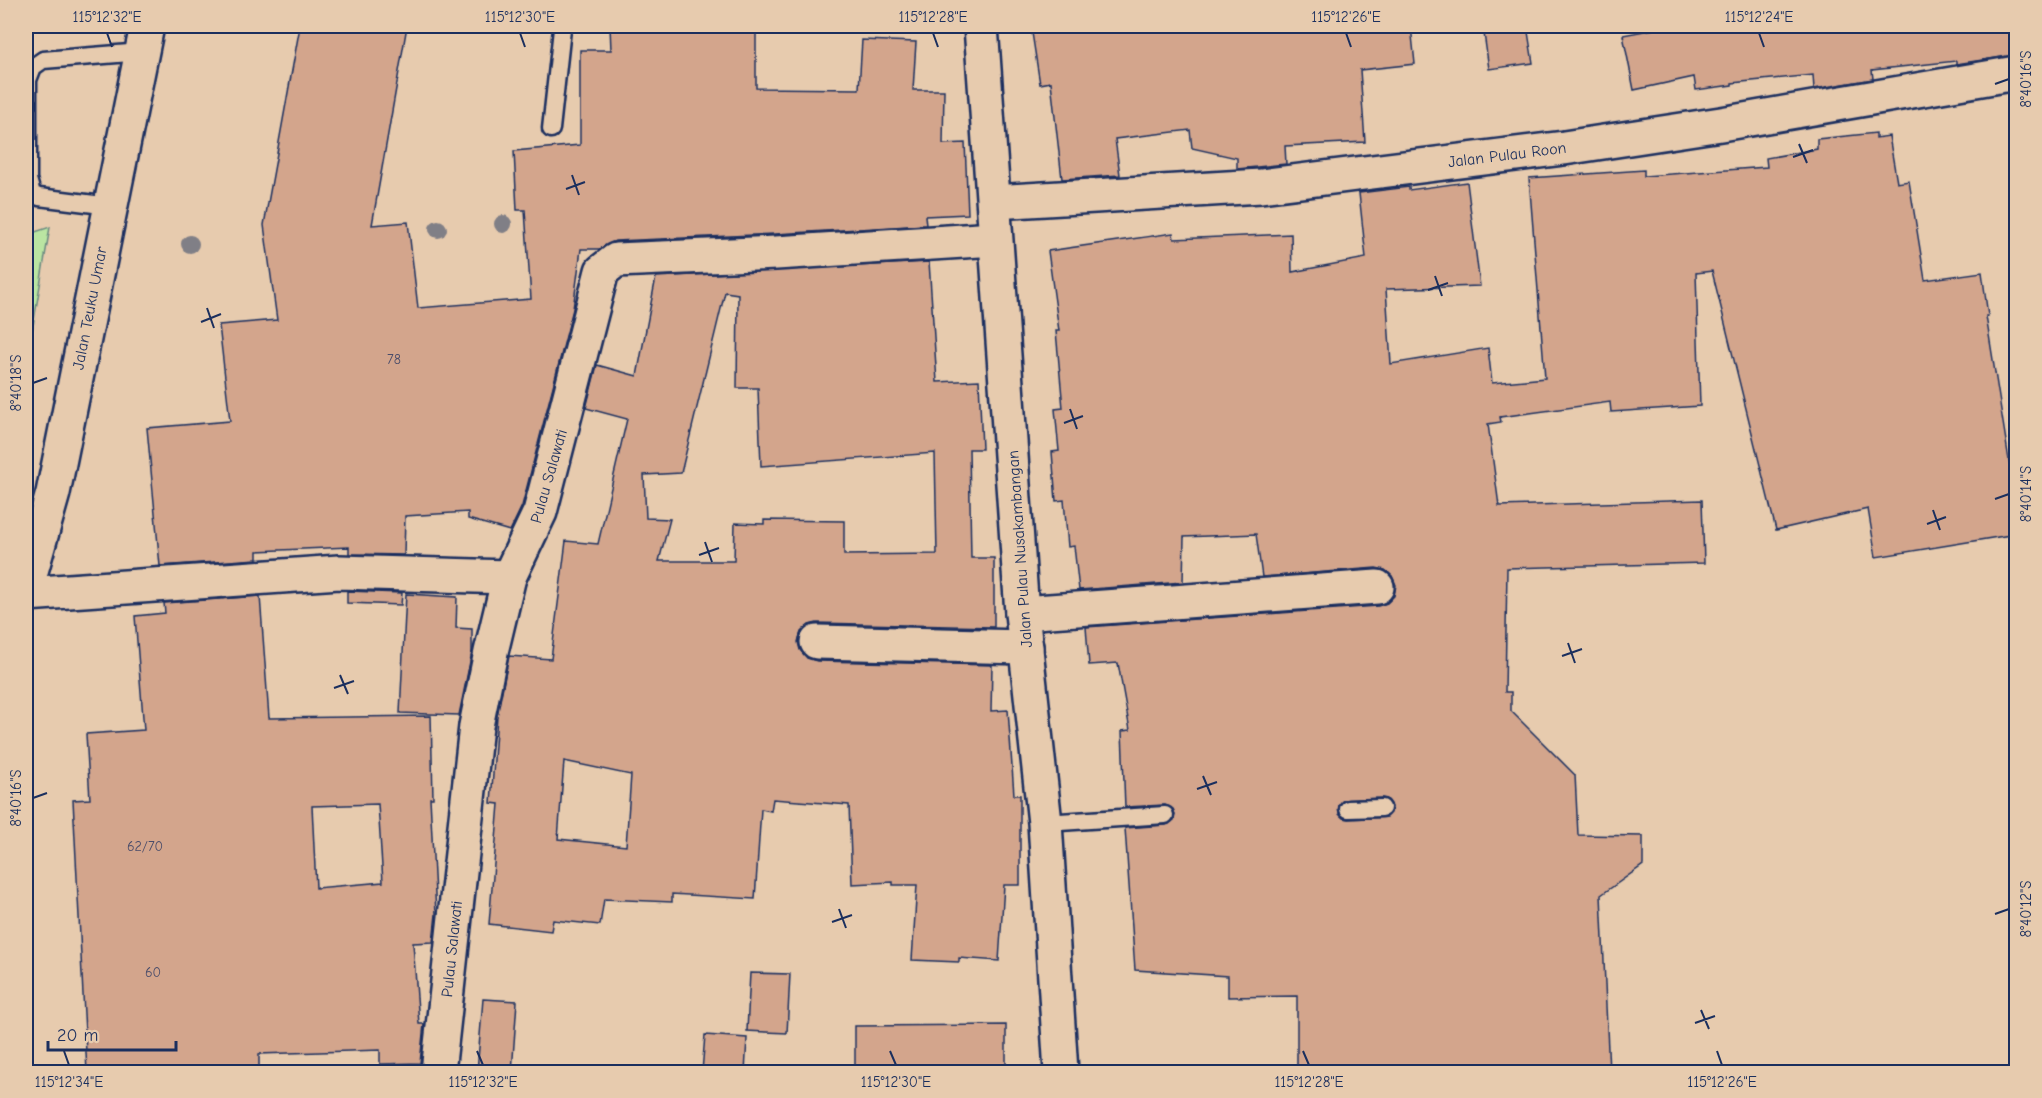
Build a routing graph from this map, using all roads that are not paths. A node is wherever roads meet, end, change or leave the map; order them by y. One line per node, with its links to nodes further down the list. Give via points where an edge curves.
1 (560, 26): 5 (lane)
2 (981, 26): 6 (street, Jalan Pulau Nusakambangan)
3 (144, 39): 7 (street, Jalan Teuku Umar); 7 (lane, via 43,60 33,67 28,80 28,179 32,194)
4 (2016, 73): 6 (street, Jalan Pulau Roon, via 1564,148 1261,186)
5 (551, 129)
6 (994, 202): 8 (street, Jalan Pulau Nusakambangan)
7 (110, 206): 11 (street, Jalan Teuku Umar, via 53,493)
8 (995, 238): 9 (street, Pulau Salawati, via 615,260 602,271 540,512); 13 (street, Jalan Pulau Nusakambangan)
9 (509, 577): 12 (street, via 339,572); 20 (street, Pulau Salawati, via 476,726)
10 (1377, 586): 13 (street)
11 (26, 589)
12 (26, 594)
13 (1022, 613): 15 (street, Jalan Pulau Nusakambangan)
14 (817, 642): 15 (street)
15 (1026, 647): 19 (street, Jalan Pulau Nusakambangan)
16 (1382, 808): 17 (lane)
17 (1348, 809)
18 (1165, 815): 19 (lane)
19 (1045, 823): 21 (street, Jalan Pulau Nusakambangan)
20 (438, 1072)
21 (1061, 1072)

